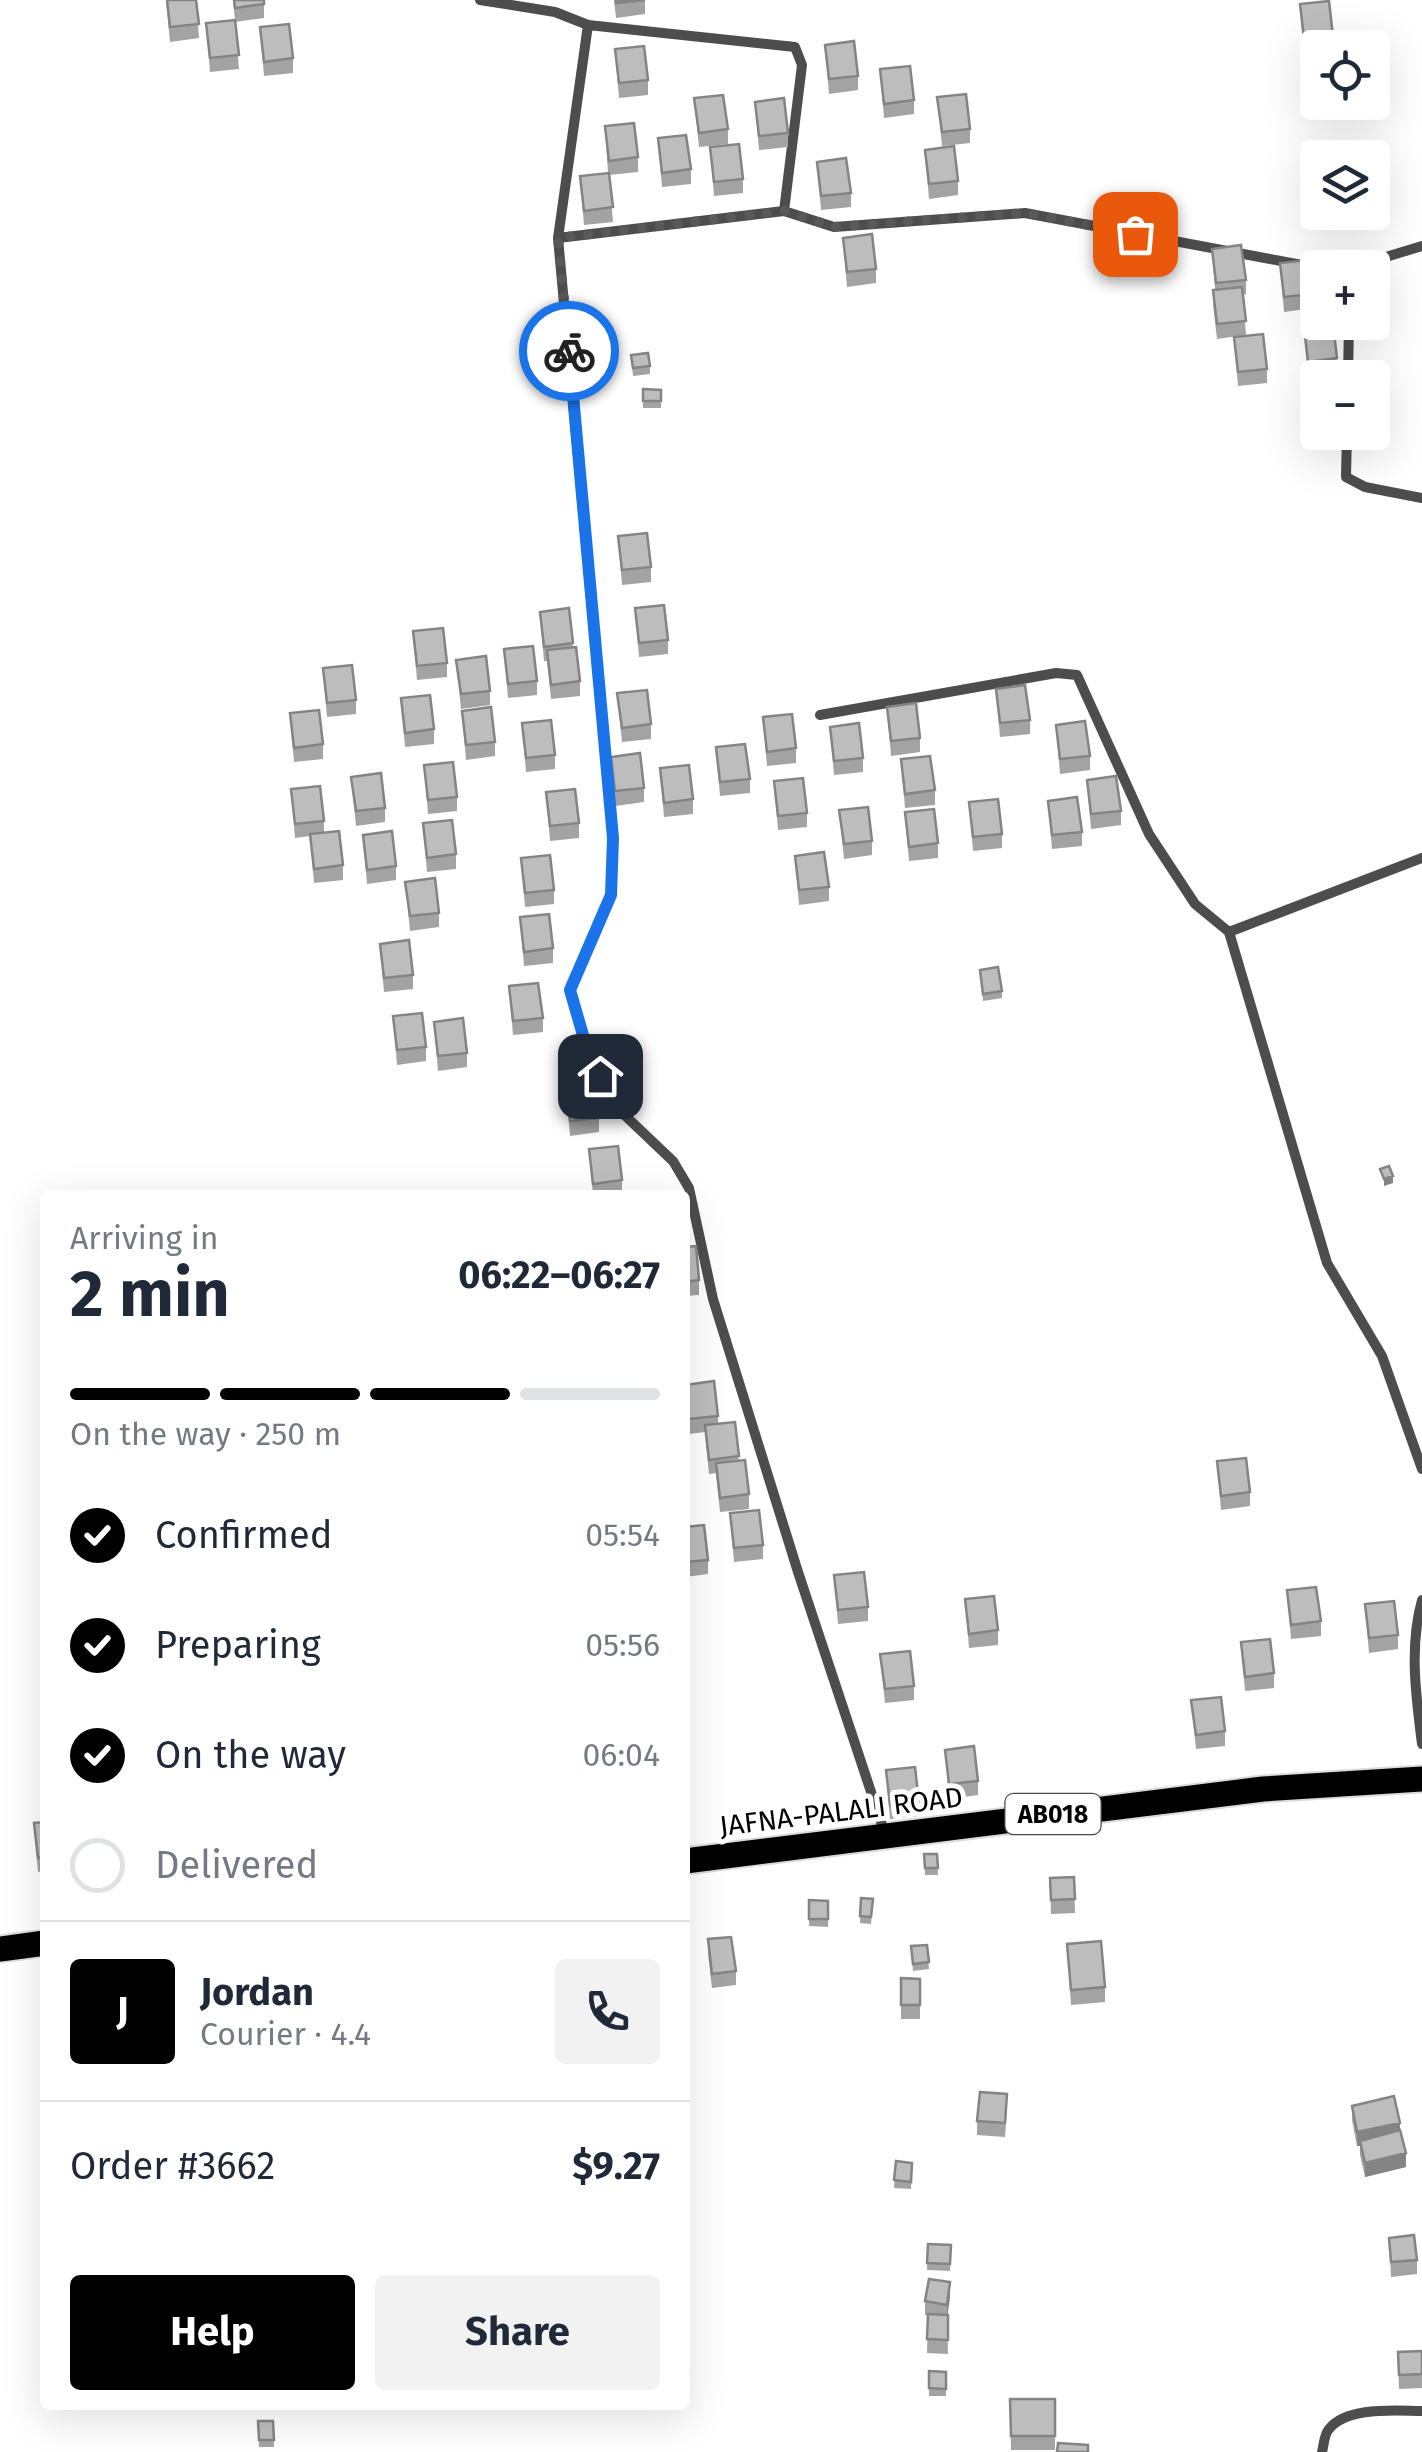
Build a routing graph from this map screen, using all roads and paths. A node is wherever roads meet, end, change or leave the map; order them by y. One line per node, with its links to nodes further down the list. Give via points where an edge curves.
1 (480, 0): 2 (street, via 555,12)
2 (588, 25): 3 (street, via 795,48 802,66); 4 (street)
3 (784, 211): 4 (street); 7 (street, via 834,227 1025,213)
4 (558, 238): 13 (street, via 613,838 611,895 570,990 613,1104 673,1161)
5 (1422, 246): 6 (street)
6 (1390, 256)
7 (1300, 265)
8 (1347, 450): 9 (street, via 1346,477)
9 (1422, 498)
10 (820, 715): 12 (street, via 1077,674 1150,834 1195,904)
11 (1422, 858): 12 (street)
12 (1228, 932): 15 (street, via 1327,1263 1382,1356)
13 (689, 1190)
14 (690, 1193): 19 (street, via 713,1299)
15 (1422, 1469)
16 (1422, 1600): 17 (street, via 1414,1687)
17 (1422, 1744)
18 (1422, 1779): 19 (main road, JAFNA-PALALI ROAD / AB018, via 1262,1789)
19 (885, 1835): 20 (main road, JAFNA-PALALI ROAD / AB018)
20 (690, 1860)
21 (40, 1944): 22 (main road)
22 (0, 1949)
23 (1422, 2412): 24 (street, via 1344,2417 1327,2430)
24 (1322, 2452)

